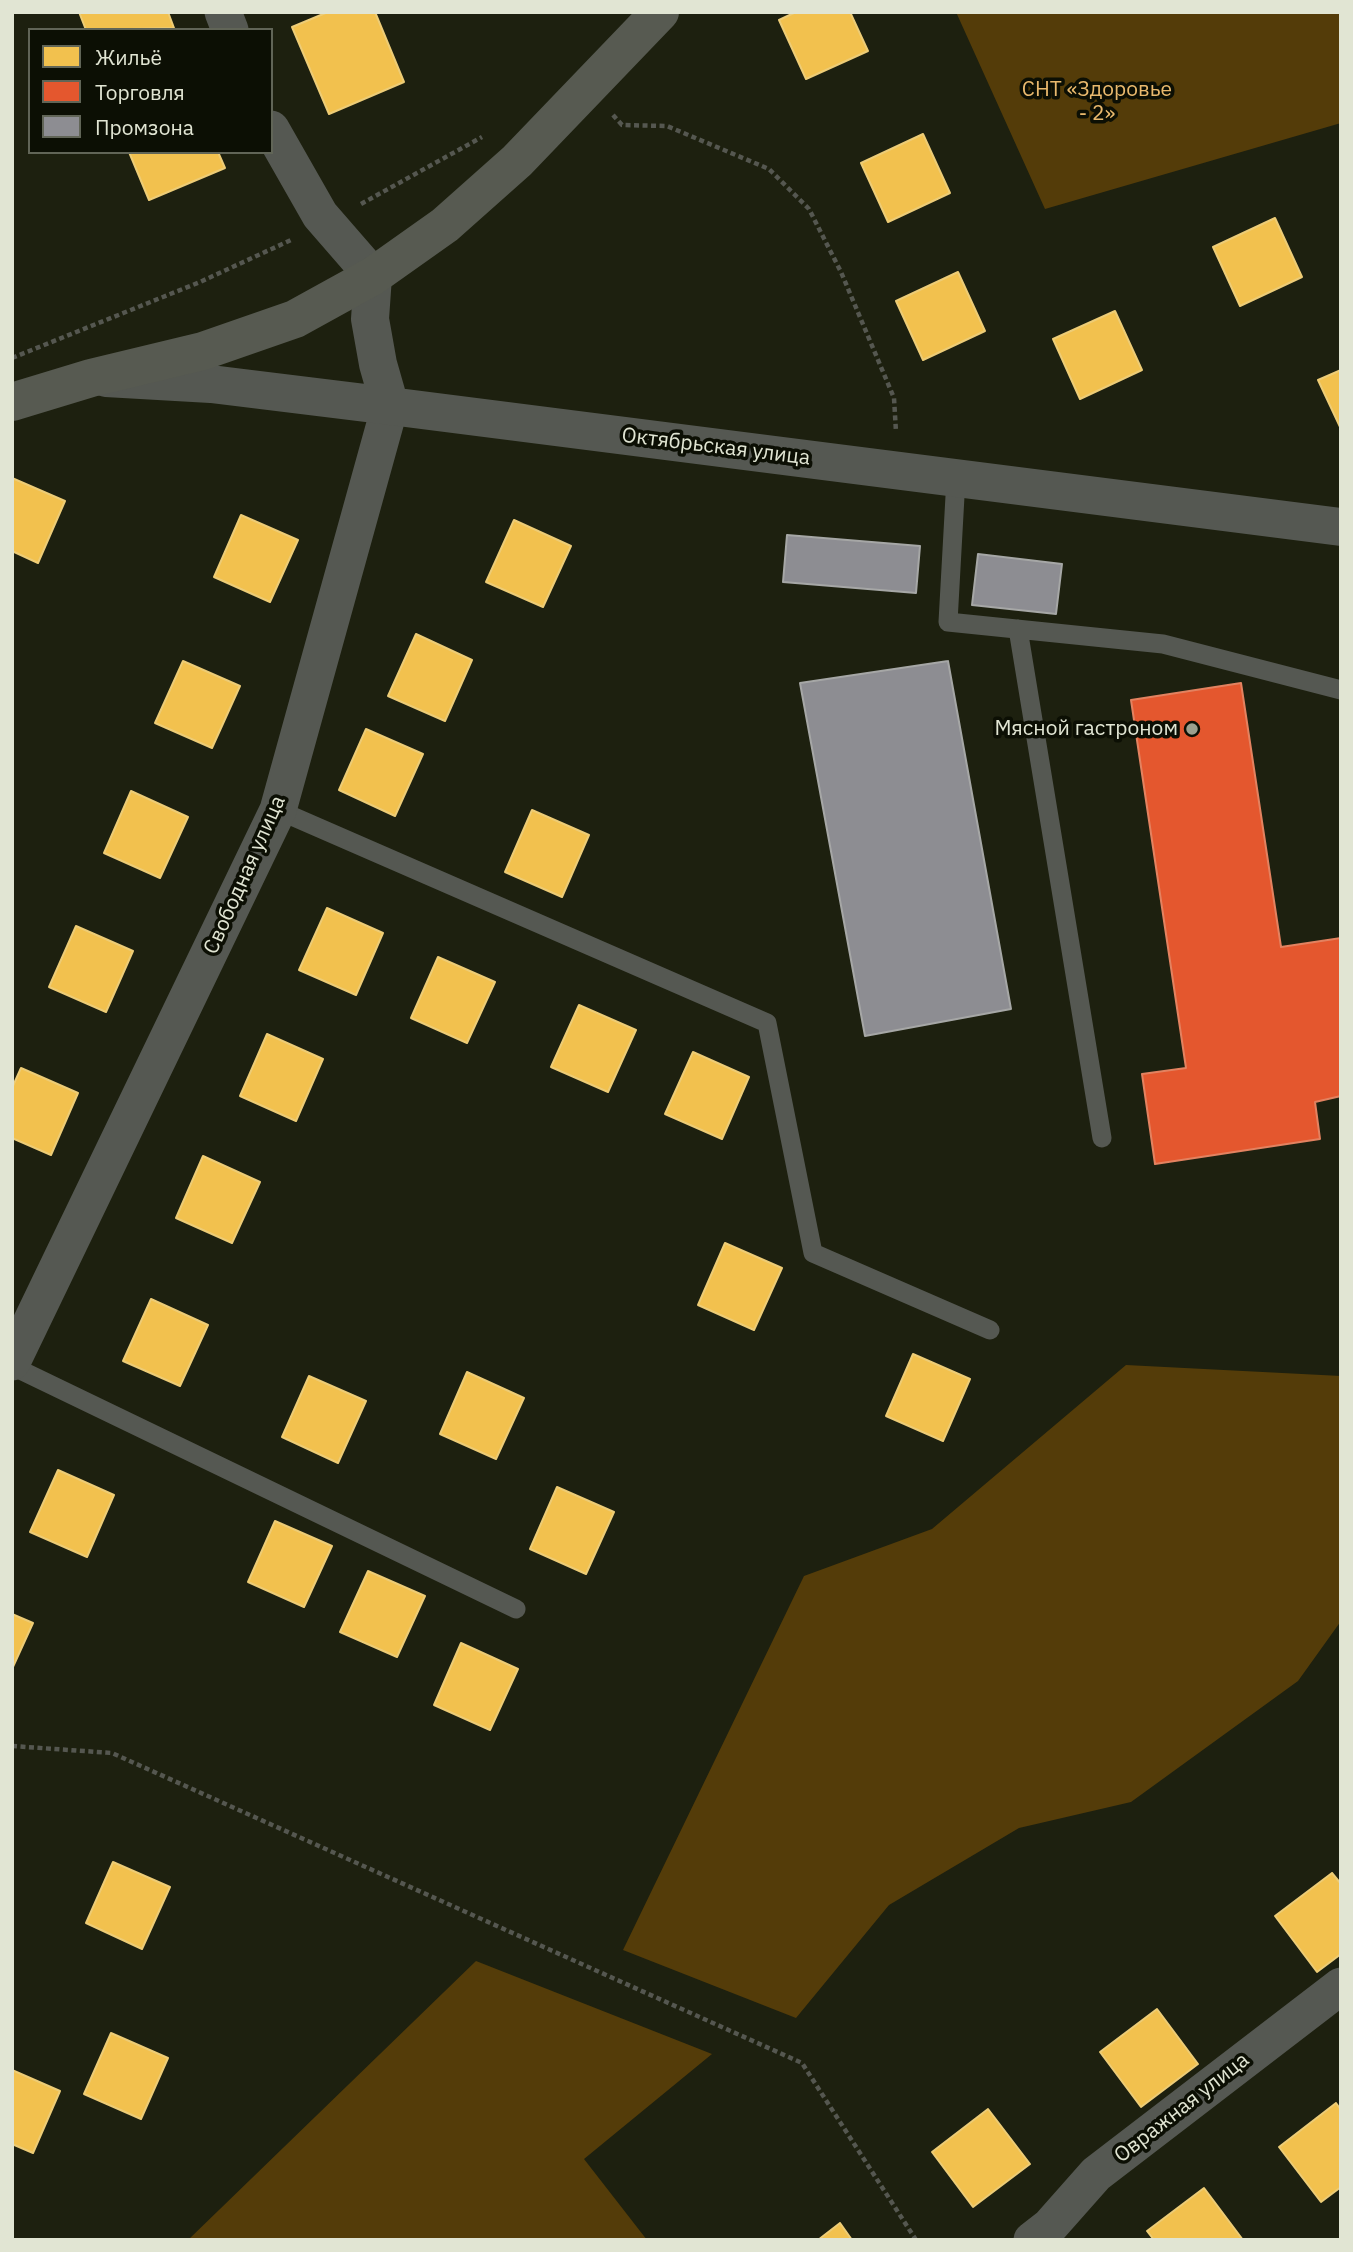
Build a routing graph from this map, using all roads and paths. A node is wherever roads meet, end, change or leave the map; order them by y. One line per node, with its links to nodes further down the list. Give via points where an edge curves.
1 (660, 12): 2 (main road, Октябрьская улица)
2 (589, 88): 6 (main road, Октябрьская улица, via 445,225); 11 (path, via 622,125 667,126 769,169 809,209 841,271 894,398)
3 (273, 132): 5 (street)
4 (492, 132): 5 (path)
5 (326, 223): 6 (street); 7 (path, via 200,282)
6 (373, 276): 8 (main road, Октябрьская улица, via 295,319 203,351); 10 (street, via 370,319)
7 (12, 358)
8 (91, 378): 9 (main road, Октябрьская улица); 10 (street, Октябрьская улица, via 211,384)
9 (12, 402)
10 (390, 406): 11 (street, Октябрьская улица); 16 (street, Свободная улица)
11 (898, 471): 12 (street, Октябрьская улица)
12 (956, 478): 13 (street, Октябрьская улица); 14 (lane, via 948,622)
13 (1341, 527)
14 (1018, 629): 15 (lane, via 1163,644); 17 (lane)
15 (1341, 690)
16 (278, 810): 18 (lane, via 767,1023 813,1253); 19 (street, Свободная улица)
17 (1102, 1139)
18 (990, 1330)
19 (12, 1364): 20 (lane)
20 (516, 1609)
21 (12, 1746): 23 (path, via 111,1753 802,2063)
22 (1341, 1986): 24 (street, Овражная улица, via 1096,2174)
23 (916, 2240)
24 (1032, 2240)

